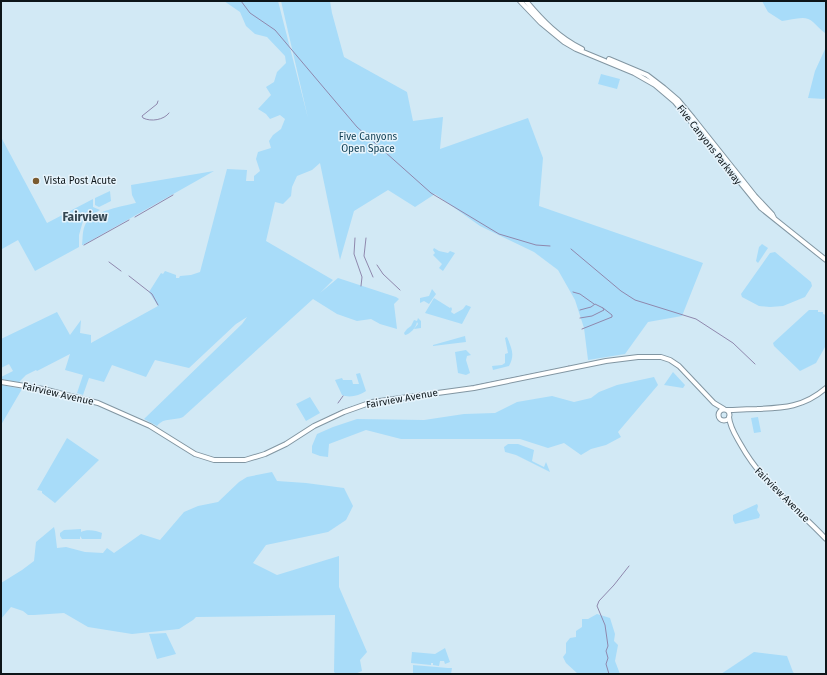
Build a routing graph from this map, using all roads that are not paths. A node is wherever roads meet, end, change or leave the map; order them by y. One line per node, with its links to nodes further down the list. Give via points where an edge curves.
1 (520, 1): 3 (main road, Five Canyons Parkway, via 540,23 564,42 655,85 690,120 750,197)
2 (526, 1): 3 (main road, Five Canyons Parkway, via 547,25 580,48 633,68 664,88 693,118)
3 (774, 218): 4 (main road, Five Canyons Parkway)
4 (826, 260)
5 (1, 382): 7 (main road, Fairview Avenue, via 98,403 150,426 195,454 214,460 245,460 265,454 314,426 372,402 474,388 606,361 638,357 657,357 680,366)
6 (826, 388): 9 (main road, via 803,403 790,407)
7 (714, 403): 8 (main road, Fairview Avenue); 10 (main road, Fairview Avenue)
8 (725, 410): 9 (main road); 10 (main road); 11 (main road, Fairview Avenue)
9 (743, 410): 11 (main road)
10 (718, 413): 12 (main road, Fairview Avenue, via 719,418)
11 (729, 416): 12 (main road); 13 (main road, Fairview Avenue)
12 (724, 420): 13 (main road, Fairview Avenue)
13 (731, 427): 14 (main road, Fairview Avenue, via 749,459 768,483)
14 (826, 539)

